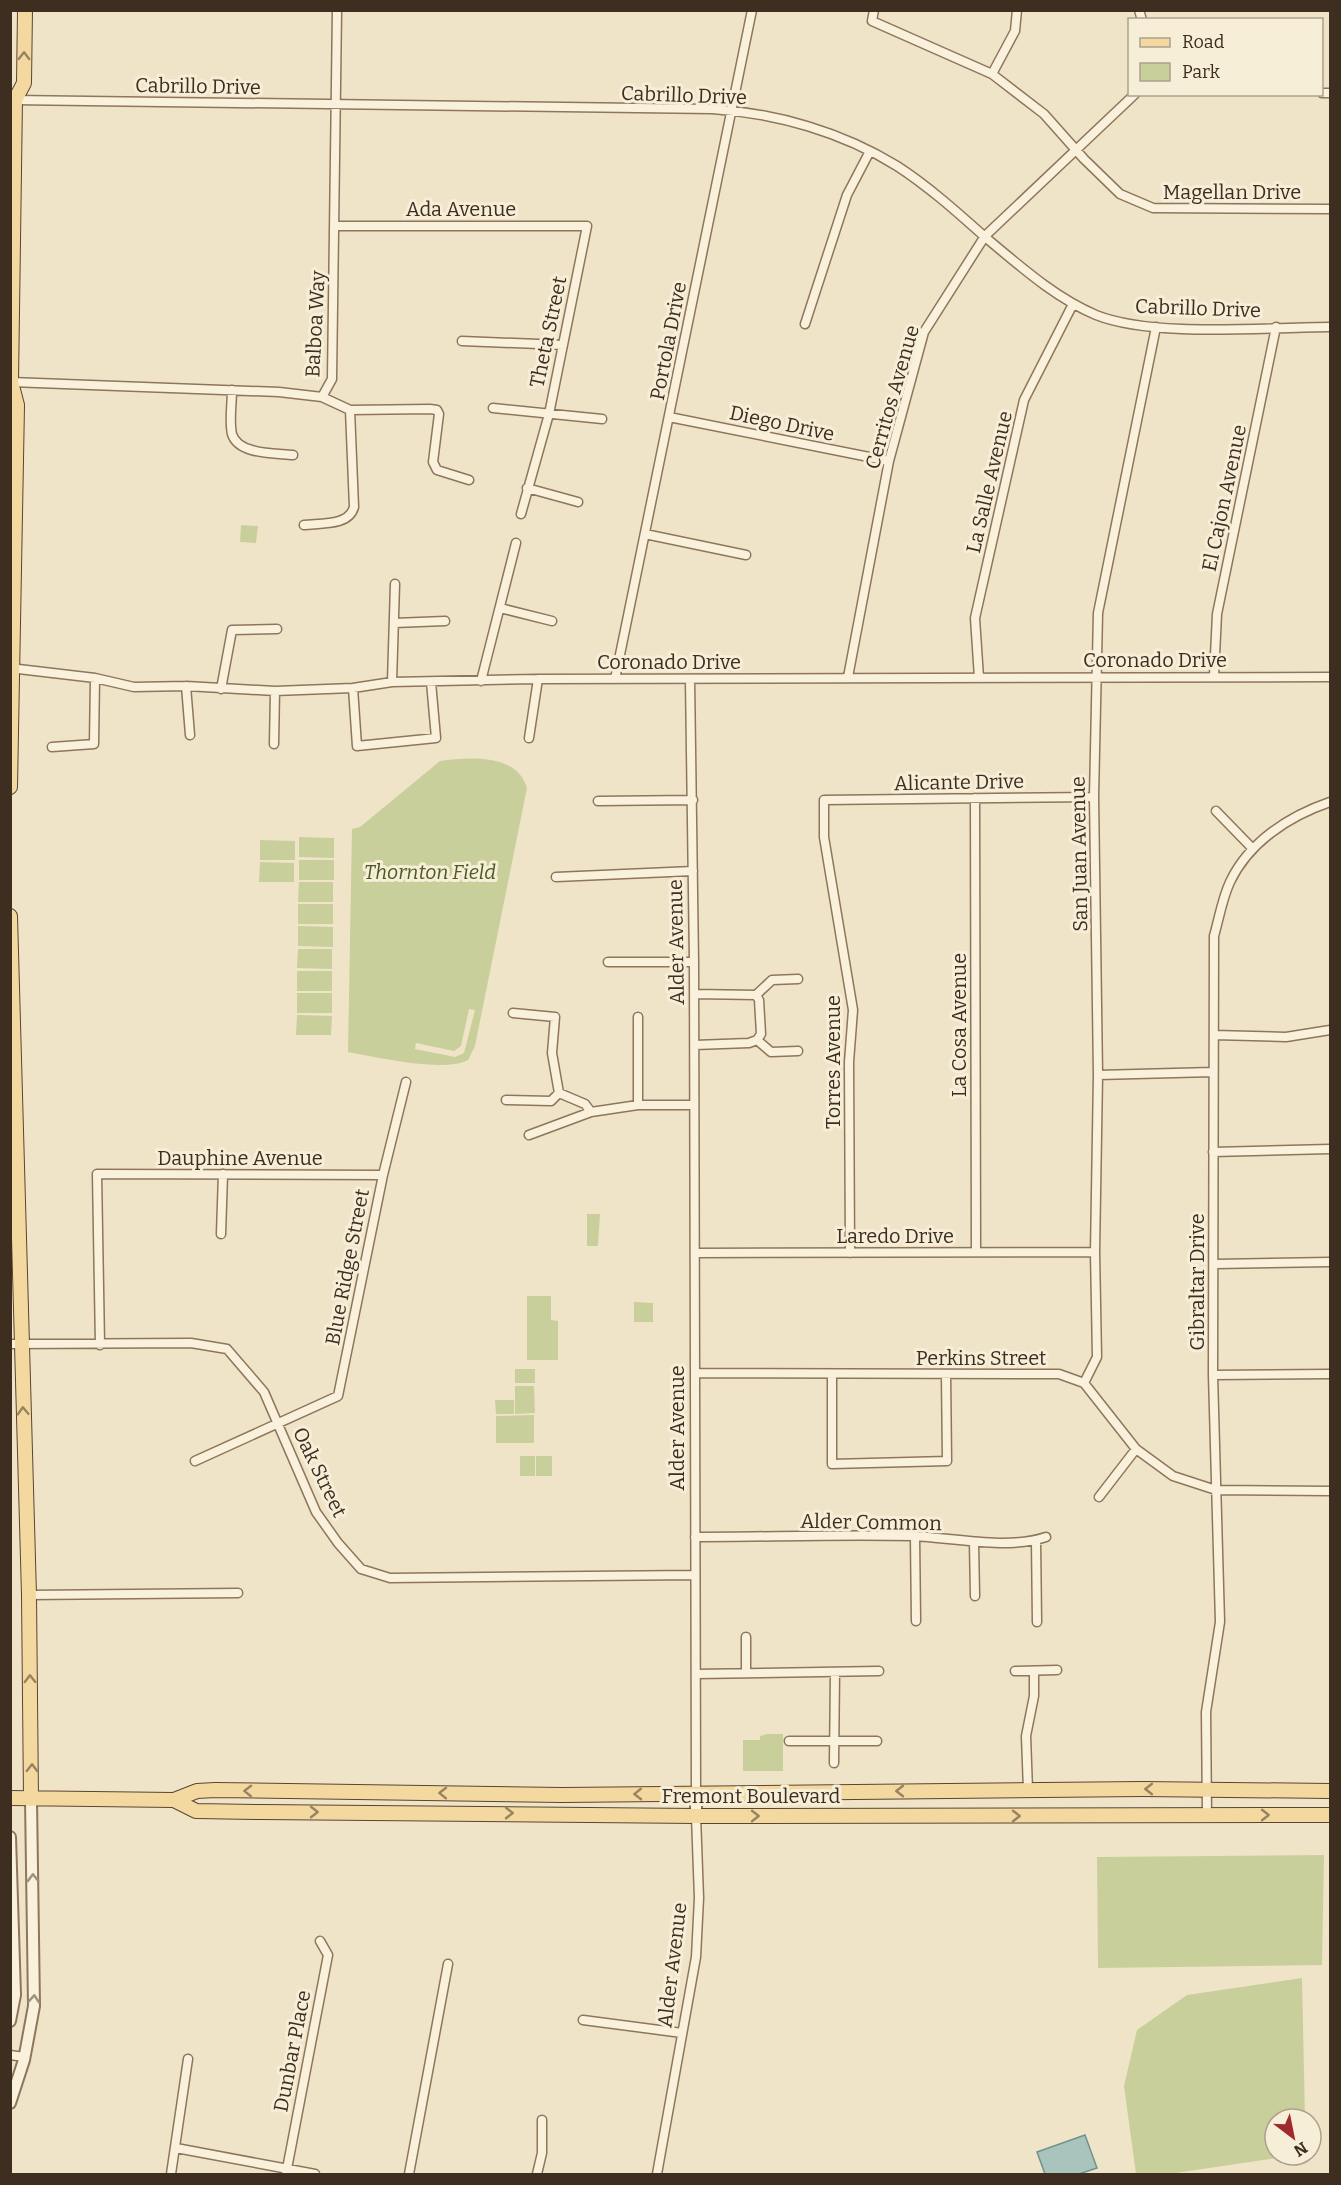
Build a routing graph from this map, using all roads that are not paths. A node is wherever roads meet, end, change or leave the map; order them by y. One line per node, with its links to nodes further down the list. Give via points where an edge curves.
1 (25, 10): 8 (main road, one-way to 1, via 24,83)
2 (337, 10): 9 (street, Balboa Way)
3 (752, 10): 10 (street, Portola Drive)
4 (874, 10): 6 (street, Magellan Drive, via 872,21)
5 (1017, 10): 6 (street, via 1015,31)
6 (992, 74): 11 (street, Magellan Drive, via 1044,114)
7 (1133, 96): 11 (street, Cerritos Avenue)
8 (12, 98): 9 (street, Cabrillo Drive); 18 (main road)
9 (335, 104): 10 (street, Cabrillo Drive); 14 (street, Balboa Way)
10 (731, 110): 12 (street, Cabrillo Drive, via 811,127); 31 (street, Portola Drive)
11 (1076, 149): 13 (street, Magellan Drive, via 1120,194 1153,208); 16 (street, Cerritos Avenue)
12 (870, 151): 16 (street, Cabrillo Drive, via 921,183); 19 (street, via 847,195)
13 (1330, 209)
14 (335, 226): 15 (street, Ada Avenue); 27 (street, Balboa Way, via 332,379)
15 (587, 226): 24 (street, Theta Street)
16 (985, 236): 17 (street, Cabrillo Drive); 34 (street, Cerritos Avenue, via 924,332)
17 (1073, 303): 20 (street, Cabrillo Drive, via 1098,315); 56 (street, La Salle Avenue, via 1024,400 975,618)
18 (11, 309): 25 (main road)
19 (805, 324)
20 (1156, 327): 21 (street, Cabrillo Drive); 52 (street, San Juan Avenue, via 1098,613)
21 (1276, 327): 22 (street, Cabrillo Drive); 50 (street, El Cajon Avenue, via 1217,614)
22 (1330, 327)
23 (462, 341): 24 (street)
24 (562, 345): 30 (street, Theta Street)
25 (11, 383): 26 (street, Balboa Way); 49 (main road, via 17,405)
26 (231, 390): 27 (street, Balboa Way); 33 (street, via 232,435 238,443 248,449)
27 (322, 397): 29 (street)
28 (493, 408): 30 (street)
29 (350, 410): 35 (street, via 437,410 433,462 437,470); 39 (street, via 352,514 346,520)
30 (549, 414): 32 (street); 36 (street, Theta Street)
31 (669, 417): 34 (street, Diego Drive); 40 (street, Portola Drive)
32 (602, 419)
33 (293, 455)
34 (889, 461): 51 (street, Cerritos Avenue)
35 (469, 480)
36 (527, 488): 37 (street); 38 (street, Theta Street)
37 (578, 502)
38 (521, 514)
39 (304, 525)
40 (645, 534): 42 (street); 58 (street, Portola Drive)
41 (516, 543): 44 (street)
42 (746, 555)
43 (395, 584): 47 (street)
44 (500, 609): 46 (street); 60 (street)
45 (445, 621): 47 (street)
46 (552, 621)
47 (394, 623): 59 (street)
48 (277, 629): 64 (street, via 232,630)
49 (12, 668): 54 (street, Coronado Drive); 70 (main road)
50 (1214, 676): 52 (street, Coronado Drive); 53 (street, Coronado Drive)
51 (848, 677): 55 (street, Coronado Drive); 56 (street, Coronado Drive)
52 (1095, 677): 56 (street, Coronado Drive); 71 (street, San Juan Avenue)
53 (1330, 677)
54 (95, 678): 62 (street, Coronado Drive, via 134,687); 69 (street, via 94,744)
55 (690, 678): 58 (street, Coronado Drive); 73 (street, Alder Avenue)
56 (979, 678)
57 (538, 679): 58 (street, Coronado Drive); 60 (street, Coronado Drive); 67 (street)
58 (615, 679)
59 (392, 681): 61 (street, Coronado Drive); 63 (street, Coronado Drive)
60 (481, 681): 61 (street, Coronado Drive)
61 (431, 682): 63 (street, via 436,738 357,746)
62 (186, 686): 64 (street, Coronado Drive); 66 (street)
63 (353, 688): 65 (street, Coronado Drive)
64 (221, 689): 65 (street, Coronado Drive)
65 (274, 691): 68 (street)
66 (190, 735)
67 (529, 738)
68 (274, 744)
69 (51, 747)
70 (10, 787)
71 (1094, 797): 72 (street, Alicante Drive); 95 (street, San Juan Avenue)
72 (975, 798): 74 (street, Alicante Drive); 108 (street, La Cosa Avenue)
73 (693, 800): 75 (street); 79 (street, Alder Avenue)
74 (824, 800): 111 (street, Torres Avenue, via 824,837 853,1010 849,1062)
75 (598, 801)
76 (1330, 802): 78 (street, Gibraltar Drive, via 1288,820)
77 (1216, 811): 78 (street)
78 (1253, 849): 90 (street, Gibraltar Drive, via 1229,884 1214,936)
79 (693, 871): 80 (street); 83 (street, Alder Avenue)
80 (556, 877)
81 (10, 916): 114 (main road)
82 (608, 962): 83 (street)
83 (694, 962): 85 (street, Alder Avenue)
84 (798, 979): 86 (street, via 772,980)
85 (694, 994): 86 (street); 92 (street, Alder Avenue)
86 (756, 995): 91 (street, via 760,1034)
87 (513, 1013): 97 (street, via 555,1017 552,1053)
88 (638, 1017): 99 (street)
89 (1330, 1030): 90 (street, via 1286,1037)
90 (1214, 1035): 94 (street, Gibraltar Drive)
91 (757, 1040): 92 (street); 93 (street, via 771,1052)
92 (695, 1045): 100 (street, Alder Avenue)
93 (798, 1051)
94 (1213, 1072): 95 (street); 104 (street, Gibraltar Drive)
95 (1098, 1075): 109 (street, San Juan Avenue)
96 (406, 1082): 106 (street, Blue Ridge Street)
97 (559, 1093): 98 (street, via 551,1101); 101 (street, via 585,1104)
98 (506, 1100)
99 (638, 1105): 100 (street); 101 (street)
100 (693, 1105): 110 (street, Alder Avenue)
101 (591, 1112): 102 (street)
102 (529, 1135)
103 (1330, 1149): 104 (street)
104 (1213, 1152): 113 (street, Gibraltar Drive)
105 (223, 1174): 106 (street, Dauphine Avenue); 107 (street); 115 (street, Dauphine Avenue, via 97,1174)
106 (383, 1175): 122 (street, Blue Ridge Street, via 338,1396)
107 (221, 1234)
108 (976, 1252): 109 (street, Laredo Drive); 111 (street, Laredo Drive)
109 (1095, 1252): 121 (street, San Juan Avenue, via 1097,1357)
110 (695, 1253): 111 (street, Laredo Drive); 116 (street, Alder Avenue)
111 (850, 1253)
112 (1330, 1262): 113 (street)
113 (1215, 1264): 120 (street, Gibraltar Drive)
114 (16, 1344): 115 (street, Oak Street); 135 (main road, one-way to 114)
115 (100, 1345): 122 (street, Oak Street, via 191,1343 227,1349 264,1392)
116 (696, 1373): 117 (street, Perkins Street); 130 (street, Alder Avenue)
117 (832, 1374): 119 (street, Perkins Street); 119 (street, via 832,1464 947,1461)
118 (1330, 1374): 120 (street)
119 (946, 1375): 121 (street, Perkins Street, via 1059,1374)
120 (1213, 1375): 125 (street, Gibraltar Drive)
121 (1084, 1383): 123 (street)
122 (278, 1423): 124 (street); 133 (street, Oak Street, via 316,1512 345,1552 373,1575)
123 (1136, 1449): 125 (street, via 1173,1476); 127 (street)
124 (195, 1461)
125 (1216, 1490): 126 (street); 152 (street, Gibraltar Drive, via 1220,1622 1206,1712)
126 (1330, 1491)
127 (1099, 1497)
128 (915, 1536): 130 (street, Alder Common); 132 (street, Alder Common); 137 (street)
129 (1046, 1537): 131 (street, Alder Common)
130 (695, 1538): 133 (street, Alder Avenue)
131 (1036, 1540): 132 (street, Alder Common); 138 (street)
132 (974, 1542): 136 (street)
133 (695, 1575): 146 (street, Alder Avenue)
134 (238, 1593): 135 (street)
135 (29, 1595): 156 (main road, one-way to 135)
136 (975, 1596)
137 (916, 1621)
138 (1037, 1622)
139 (746, 1637): 145 (street)
140 (1057, 1670): 143 (street)
141 (879, 1671): 144 (street)
142 (1015, 1671): 143 (street)
143 (1034, 1671): 151 (street, via 1034,1696 1026,1736)
144 (835, 1672): 145 (street); 148 (street)
145 (746, 1673): 146 (street)
146 (696, 1674): 154 (street, Alder Avenue)
147 (789, 1741): 148 (street)
148 (835, 1741): 149 (street); 150 (street)
149 (877, 1741)
150 (834, 1763)
151 (1028, 1790): 152 (main road, Fremont Boulevard, one-way to 151); 154 (main road, Fremont Boulevard, one-way to 154)
152 (1207, 1790): 153 (main road, Fremont Boulevard); 158 (street, Gibraltar Drive)
153 (1330, 1791)
154 (696, 1793): 157 (main road, Fremont Boulevard, one-way to 157, via 215,1790 197,1791); 160 (street, Alder Avenue)
155 (10, 1798): 156 (main road, Fremont Boulevard)
156 (31, 1799): 157 (main road, Fremont Boulevard); 168 (street, one-way to 156, via 35,1978)
157 (174, 1800): 160 (main road, Fremont Boulevard, one-way to 160, via 196,1811)
158 (1207, 1815): 159 (main road, Fremont Boulevard, one-way to 159); 160 (main road, Fremont Boulevard, one-way to 158)
159 (1330, 1815)
160 (696, 1816): 166 (street, Alder Avenue, via 698,1937)
161 (10, 1837): 165 (street, via 15,1995)
162 (320, 1941): 173 (street, Dunbar Place, via 327,1954)
163 (448, 1964): 176 (street)
164 (583, 2020): 166 (street)
165 (10, 2021)
166 (682, 2033): 178 (street, Alder Avenue)
167 (10, 2055): 168 (street)
168 (24, 2057): 170 (street)
169 (188, 2059): 172 (street)
170 (10, 2103)
171 (542, 2120): 177 (street)
172 (176, 2148): 173 (street); 174 (street)
173 (286, 2172): 175 (street)
174 (171, 2175)
175 (315, 2175)
176 (410, 2175)
177 (537, 2175)
178 (657, 2175)

